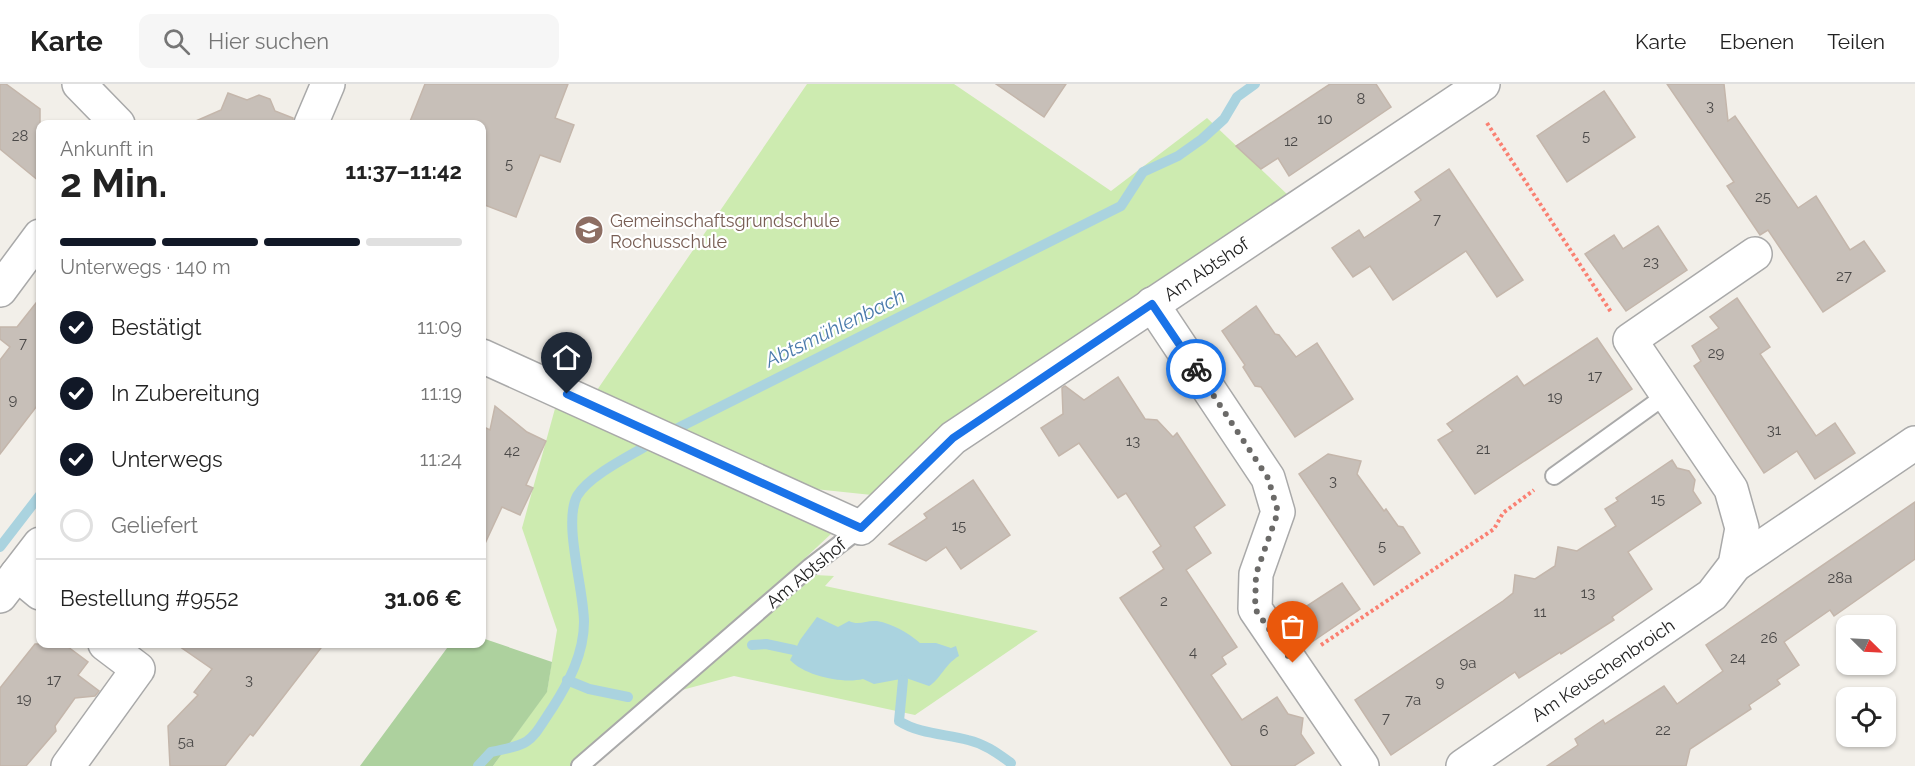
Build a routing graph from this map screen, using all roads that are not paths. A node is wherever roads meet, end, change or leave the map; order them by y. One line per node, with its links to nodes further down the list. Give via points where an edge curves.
1 (79, 84): 4 (street)
2 (328, 84): 5 (street)
3 (1476, 89): 9 (street, Am Abtshof)
4 (114, 120)
5 (314, 120)
6 (36, 241): 8 (street)
7 (1755, 254): 11 (street, Am Keuschenbroich, via 1630,340)
8 (0, 290)
9 (1152, 304): 14 (street, Am Abtshof, via 953,438); 21 (street, via 1268,478 1278,512 1256,574 1255,609)
10 (486, 358): 14 (street)
11 (1665, 396): 13 (lane); 16 (street, Am Keuschenbroich, via 1731,489 1742,528)
12 (1915, 443): 16 (street, Am Keuschenbroich)
13 (1554, 476)
14 (861, 528): 20 (lane, Am Abtshof, via 810,567)
15 (36, 552): 17 (street)
16 (1735, 565): 22 (street, Am Keuschenbroich, via 1712,595)
17 (19, 588)
18 (110, 648): 19 (street, via 138,669)
19 (68, 766)
20 (580, 766)
21 (1362, 766)
22 (1463, 766)

